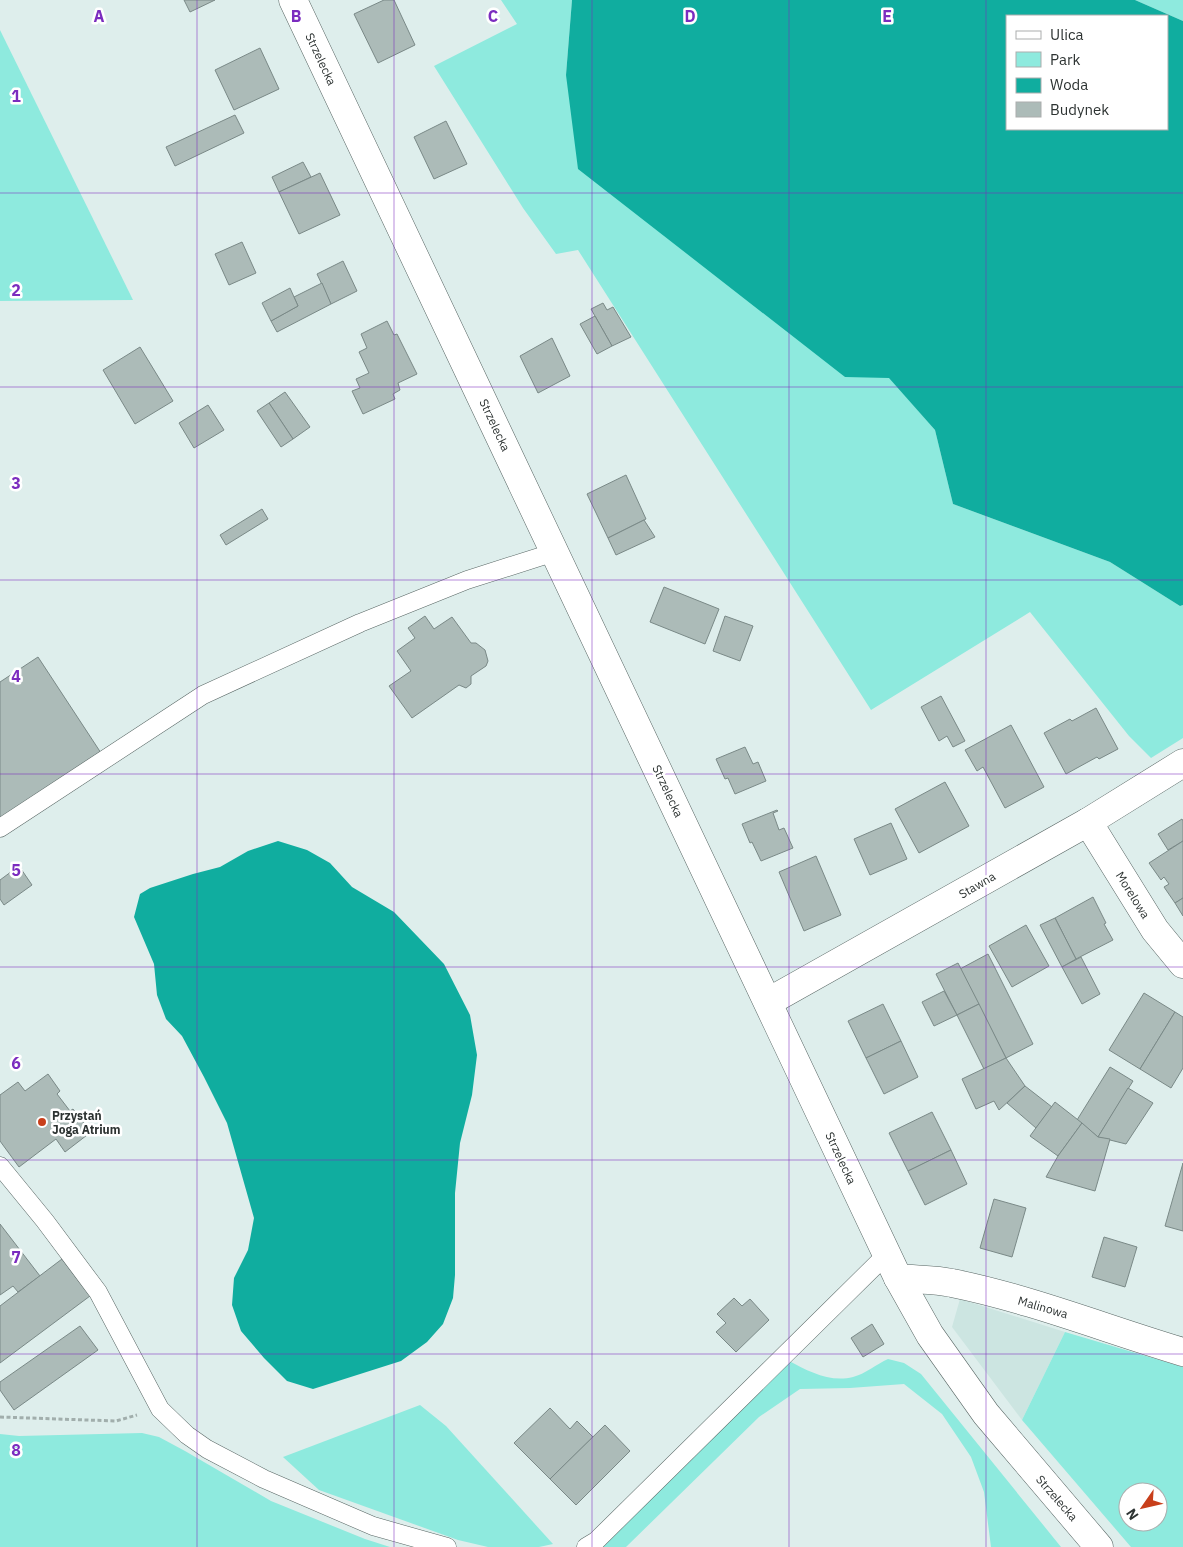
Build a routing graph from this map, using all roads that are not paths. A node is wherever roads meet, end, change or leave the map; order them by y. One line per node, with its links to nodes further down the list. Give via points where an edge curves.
1 (293, 0): 2 (street, Strzelecka)
2 (555, 552): 5 (lane, via 458,584 203,695); 7 (street, Strzelecka)
3 (1183, 763): 4 (street, Stawna)
4 (1088, 822): 6 (street, Morelowa, via 1154,930); 7 (street, Stawna)
5 (0, 828)
6 (1183, 964)
7 (768, 1002): 9 (street, Strzelecka)
8 (0, 1166): 12 (lane, via 98,1292 160,1409 186,1435 264,1479 373,1526)
9 (887, 1254): 10 (street, Strzelecka); 13 (lane)
10 (898, 1278): 11 (street, Malinowa, via 950,1282 1058,1311); 14 (street, Strzelecka, via 930,1335 976,1401)
11 (1183, 1352)
12 (448, 1547)
13 (586, 1547)
14 (1099, 1547)

